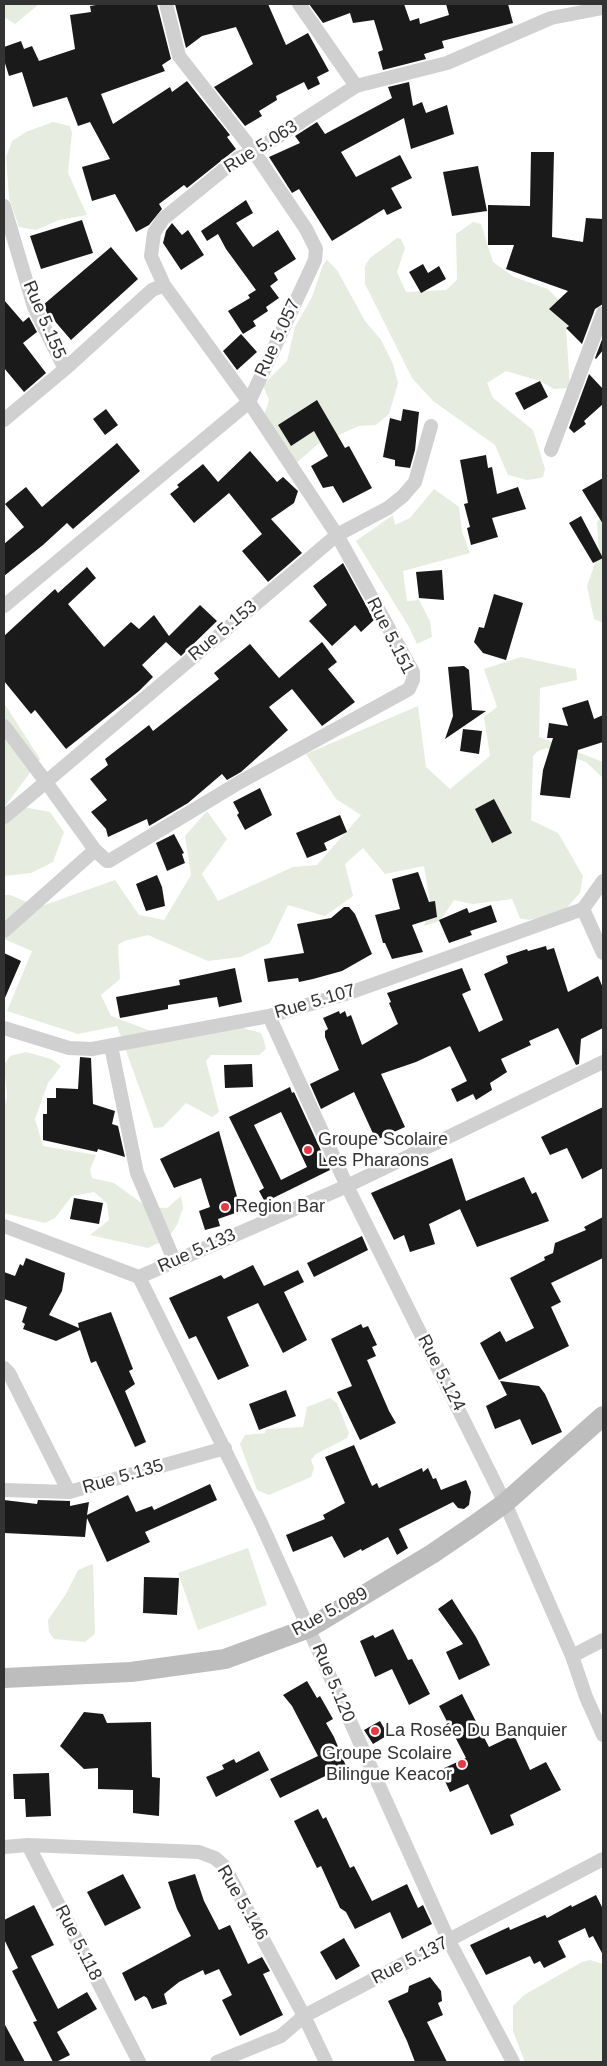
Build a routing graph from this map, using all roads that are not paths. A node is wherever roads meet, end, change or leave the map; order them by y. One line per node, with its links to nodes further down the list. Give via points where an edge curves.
1 (166, 4): 5 (street, Rue 5.057, via 179,56)
2 (299, 4): 4 (street)
3 (597, 7): 4 (street, Rue 5.063, via 552,18 447,63)
4 (356, 86): 5 (street, Rue 5.063)
5 (254, 152): 8 (street, Rue 5.063, via 238,158 163,219 154,232 151,256); 11 (street, Rue 5.057, via 306,229 316,250 315,260)
6 (4, 206): 7 (street, Rue 5.155)
7 (9, 246): 10 (street, Rue 5.155, via 34,307)
8 (164, 285): 10 (street, via 152,290); 11 (street, Rue 5.151)
9 (603, 313): 14 (street)
10 (65, 369): 12 (street)
11 (248, 402): 15 (street, Rue 5.151); 16 (street, Rue 5.057)
12 (4, 420)
13 (431, 426): 15 (street, Rue 5.153, via 415,482 388,508)
14 (551, 450)
15 (337, 535): 18 (street, Rue 5.153); 20 (street, Rue 5.151, via 413,672 409,689 240,782 109,861)
16 (4, 606)
17 (4, 726): 18 (street)
18 (46, 782): 19 (street, Rue 5.153); 20 (street)
19 (4, 817)
20 (95, 850): 23 (street)
21 (603, 880): 22 (street)
22 (583, 909): 24 (street); 25 (street, Rue 5.107, via 352,992)
23 (4, 931)
24 (603, 953)
25 (269, 1016): 27 (street, Rue 5.107); 29 (street, Rue 5.124)
26 (4, 1028): 27 (street, Rue 5.107, via 69,1048)
27 (111, 1046): 31 (street, via 137,1172)
28 (603, 1062): 29 (street, Rue 5.133)
29 (347, 1186): 31 (street, Rue 5.133); 38 (street, Rue 5.124)
30 (4, 1226): 32 (street, Rue 5.133)
31 (174, 1260): 32 (street, Rue 5.133)
32 (139, 1277): 35 (street, Rue 5.120)
33 (4, 1368): 37 (street, Rue 5.135)
34 (603, 1416): 38 (street, Rue 5.089)
35 (225, 1448): 37 (street, Rue 5.135); 39 (street, Rue 5.120)
36 (4, 1490): 37 (street)
37 (69, 1492)
38 (505, 1503): 39 (street, Rue 5.089, via 432,1554); 41 (street, Rue 5.124)
39 (309, 1628): 42 (street, Rue 5.089, via 225,1659 131,1672); 47 (street, Rue 5.120)
40 (603, 1640): 41 (street)
41 (572, 1656): 43 (street, Rue 5.124)
42 (4, 1678)
43 (603, 1735)
44 (28, 1845): 45 (street); 48 (street, Rue 5.146, via 199,1852 214,1858 224,1866); 49 (street, Rue 5.118)
45 (4, 1847)
46 (603, 1859): 47 (street, Rue 5.137)
47 (448, 1941): 48 (street, Rue 5.137); 52 (street, Rue 5.120)
48 (304, 2016): 50 (street, Rue 5.137, via 281,2036); 51 (street, Rue 5.146)
49 (138, 2062)
50 (216, 2062)
51 (326, 2062)
52 (513, 2062)

